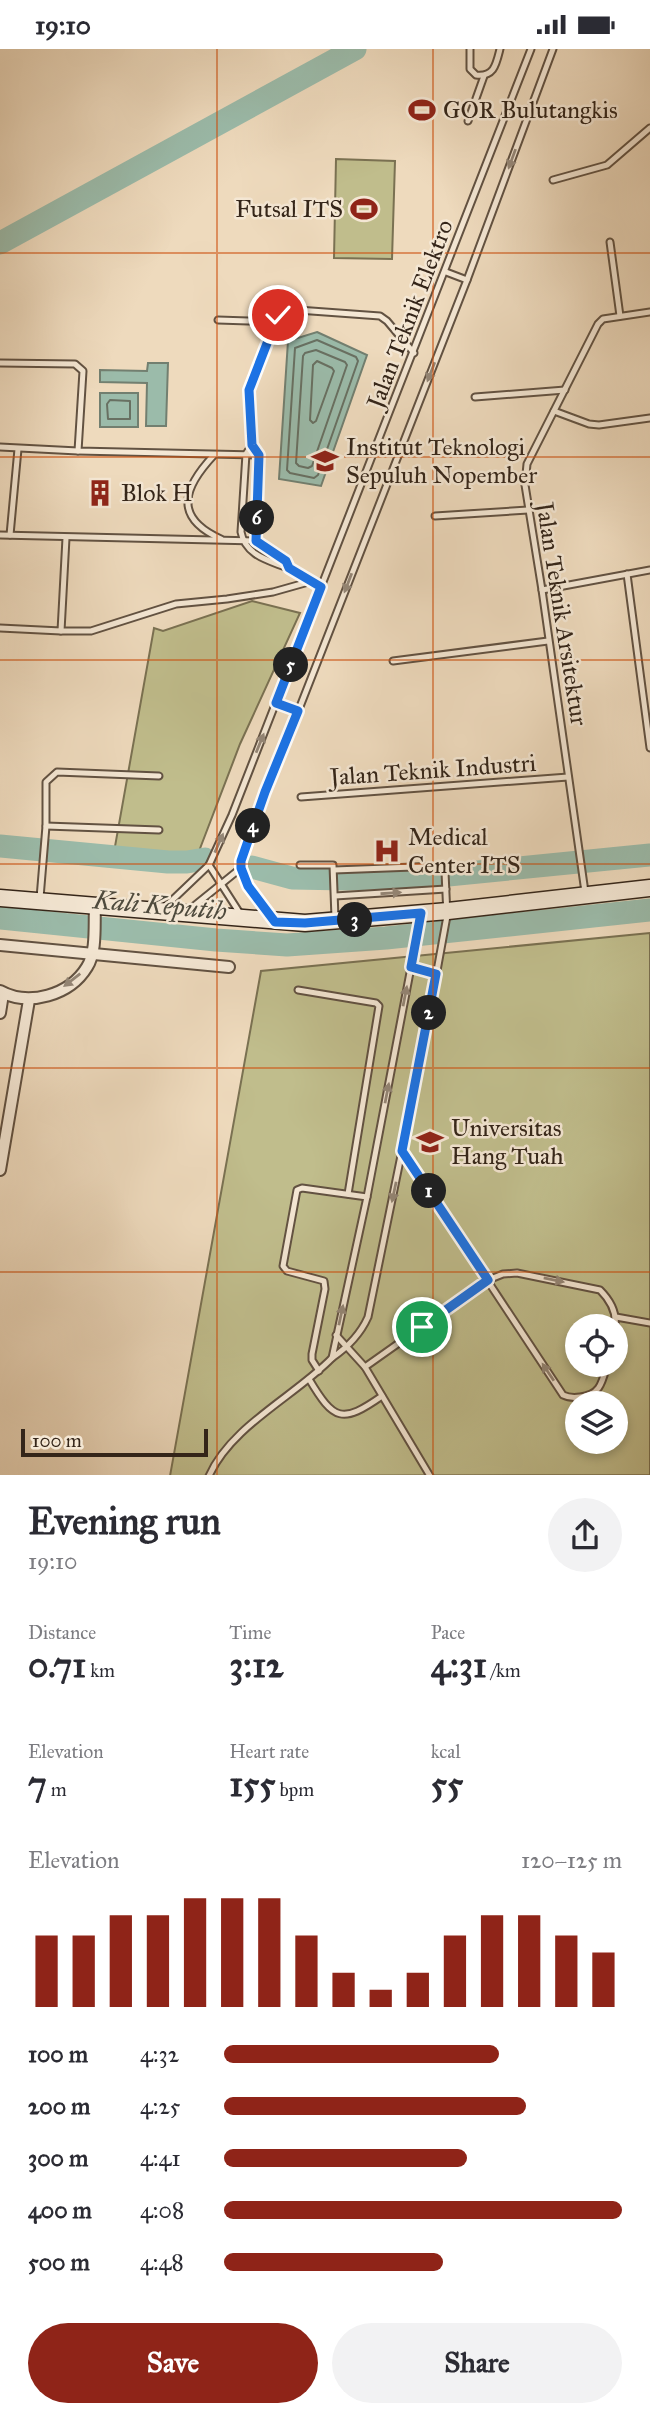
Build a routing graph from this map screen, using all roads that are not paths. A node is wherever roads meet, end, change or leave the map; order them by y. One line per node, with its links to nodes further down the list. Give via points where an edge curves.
1 (470, 49): 5 (lane, via 470,69)
2 (500, 49): 5 (lane, via 494,70)
3 (531, 49): 10 (lane, Jalan Teknik Elektro)
4 (552, 49): 11 (lane, Jalan Teknik Elektro, one-way to 11)
5 (484, 76): 6 (lane)
6 (468, 121)
7 (650, 128): 8 (lane, via 607,165)
8 (552, 180)
9 (610, 242): 13 (lane)
10 (446, 272): 11 (lane); 16 (lane, Jalan Teknik Elektro)
11 (467, 281): 48 (lane, Jalan Teknik Elektro, one-way to 48)
12 (650, 312): 13 (lane, Jalan Teknik Arsitektur)
13 (620, 316): 18 (lane, Jalan Teknik Arsitektur, via 598,324)
14 (218, 320): 15 (lane)
15 (275, 322): 16 (lane, via 284,309 380,316); 22 (lane, via 249,390)
16 (414, 353): 41 (lane, Jalan Teknik Elektro)
17 (0, 363): 25 (lane, via 75,365 83,370)
18 (565, 390): 19 (lane); 20 (lane, Jalan Teknik Arsitektur)
19 (475, 397)
20 (554, 411): 21 (lane, via 599,425); 29 (lane, Jalan Teknik Arsitektur, via 527,464)
21 (650, 418)
22 (252, 445): 26 (lane); 28 (lane)
23 (0, 447): 24 (lane)
24 (18, 449): 25 (lane); 32 (lane)
25 (78, 451): 27 (lane)
26 (246, 454): 27 (lane); 28 (lane); 35 (lane)
27 (215, 455): 34 (lane, via 191,485 190,514 198,526)
28 (259, 455): 36 (lane)
29 (528, 510): 30 (lane); 42 (lane, Jalan Teknik Arsitektur)
30 (435, 516)
31 (0, 535): 32 (lane)
32 (10, 535): 33 (lane)
33 (66, 538): 34 (lane); 44 (lane)
34 (223, 541): 35 (lane)
35 (243, 541): 36 (lane); 37 (lane, via 257,556)
36 (256, 541): 37 (lane, via 286,561)
37 (289, 568): 40 (lane)
38 (650, 570): 39 (lane)
39 (627, 574): 42 (lane); 49 (lane)
40 (313, 582): 41 (lane); 44 (lane, via 273,592 176,604 91,631)
41 (322, 585): 47 (lane, Jalan Teknik Elektro)
42 (542, 590): 45 (lane, Jalan Teknik Arsitektur)
43 (0, 628): 44 (lane)
44 (61, 631)
45 (548, 641): 46 (lane); 51 (lane, Jalan Teknik Arsitektur)
46 (393, 661)
47 (276, 703): 48 (lane); 55 (lane, Jalan Teknik Elektro, one-way to 47)
48 (298, 711): 57 (lane, Jalan Teknik Elektro)
49 (650, 748)
50 (159, 776): 53 (lane, via 57,772 46,782)
51 (569, 777): 52 (lane, Jalan Teknik Industri); 63 (lane, Jalan Teknik Arsitektur)
52 (301, 797)
53 (46, 826): 54 (lane); 65 (lane)
54 (159, 830)
55 (209, 865): 59 (lane); 67 (lane, Jalan Teknik Elektro)
56 (300, 865): 58 (lane, via 331,865)
57 (241, 868): 59 (lane); 72 (lane, via 255,898)
58 (335, 872): 61 (lane, via 440,866); 62 (lane)
59 (221, 886): 68 (lane); 71 (lane)
60 (650, 888): 63 (main road)
61 (446, 889): 62 (lane, one-way to 61); 69 (lane)
62 (335, 896): 73 (lane)
63 (585, 896): 69 (main road)
64 (0, 898): 65 (main road)
65 (40, 902): 66 (main road)
66 (95, 912): 67 (main road); 75 (street)
67 (159, 912): 68 (main road)
68 (182, 914): 71 (main road)
69 (447, 914): 70 (main road); 78 (lane)
70 (421, 916): 73 (main road); 77 (lane)
71 (245, 919): 72 (main road)
72 (275, 922): 73 (main road)
73 (335, 922)
74 (0, 945): 75 (street)
75 (92, 954): 76 (street); 81 (street, one-way to 81, via 74,980 51,995)
76 (229, 967)
77 (411, 967): 78 (lane); 86 (lane, one-way to 77)
78 (436, 974): 83 (lane)
79 (298, 990): 85 (lane, via 379,1006)
80 (2, 992): 81 (street); 82 (street)
81 (29, 1000): 84 (street)
82 (0, 1013)
83 (402, 1151): 87 (lane); 92 (lane, one-way to 92, via 368,1317)
84 (0, 1170)
85 (348, 1193): 86 (lane); 95 (lane, via 299,1188 283,1266 324,1281 312,1354)
86 (367, 1197): 91 (lane, one-way to 86)
87 (488, 1280): 88 (lane, one-way to 88, via 517,1273 600,1290); 94 (lane); 96 (lane, one-way to 87, via 590,1396 563,1395)
88 (616, 1314)
89 (628, 1319): 90 (lane)
90 (650, 1323)
91 (336, 1335): 92 (lane); 93 (lane)
92 (348, 1346): 93 (lane); 94 (lane)
93 (332, 1358): 95 (lane)
94 (365, 1367): 98 (lane)
95 (319, 1371): 97 (lane)
96 (603, 1377)
97 (309, 1379): 98 (lane, via 330,1411 338,1413 353,1414); 99 (lane, via 236,1437)
98 (382, 1396): 100 (lane)
99 (209, 1475)
100 (430, 1475)

